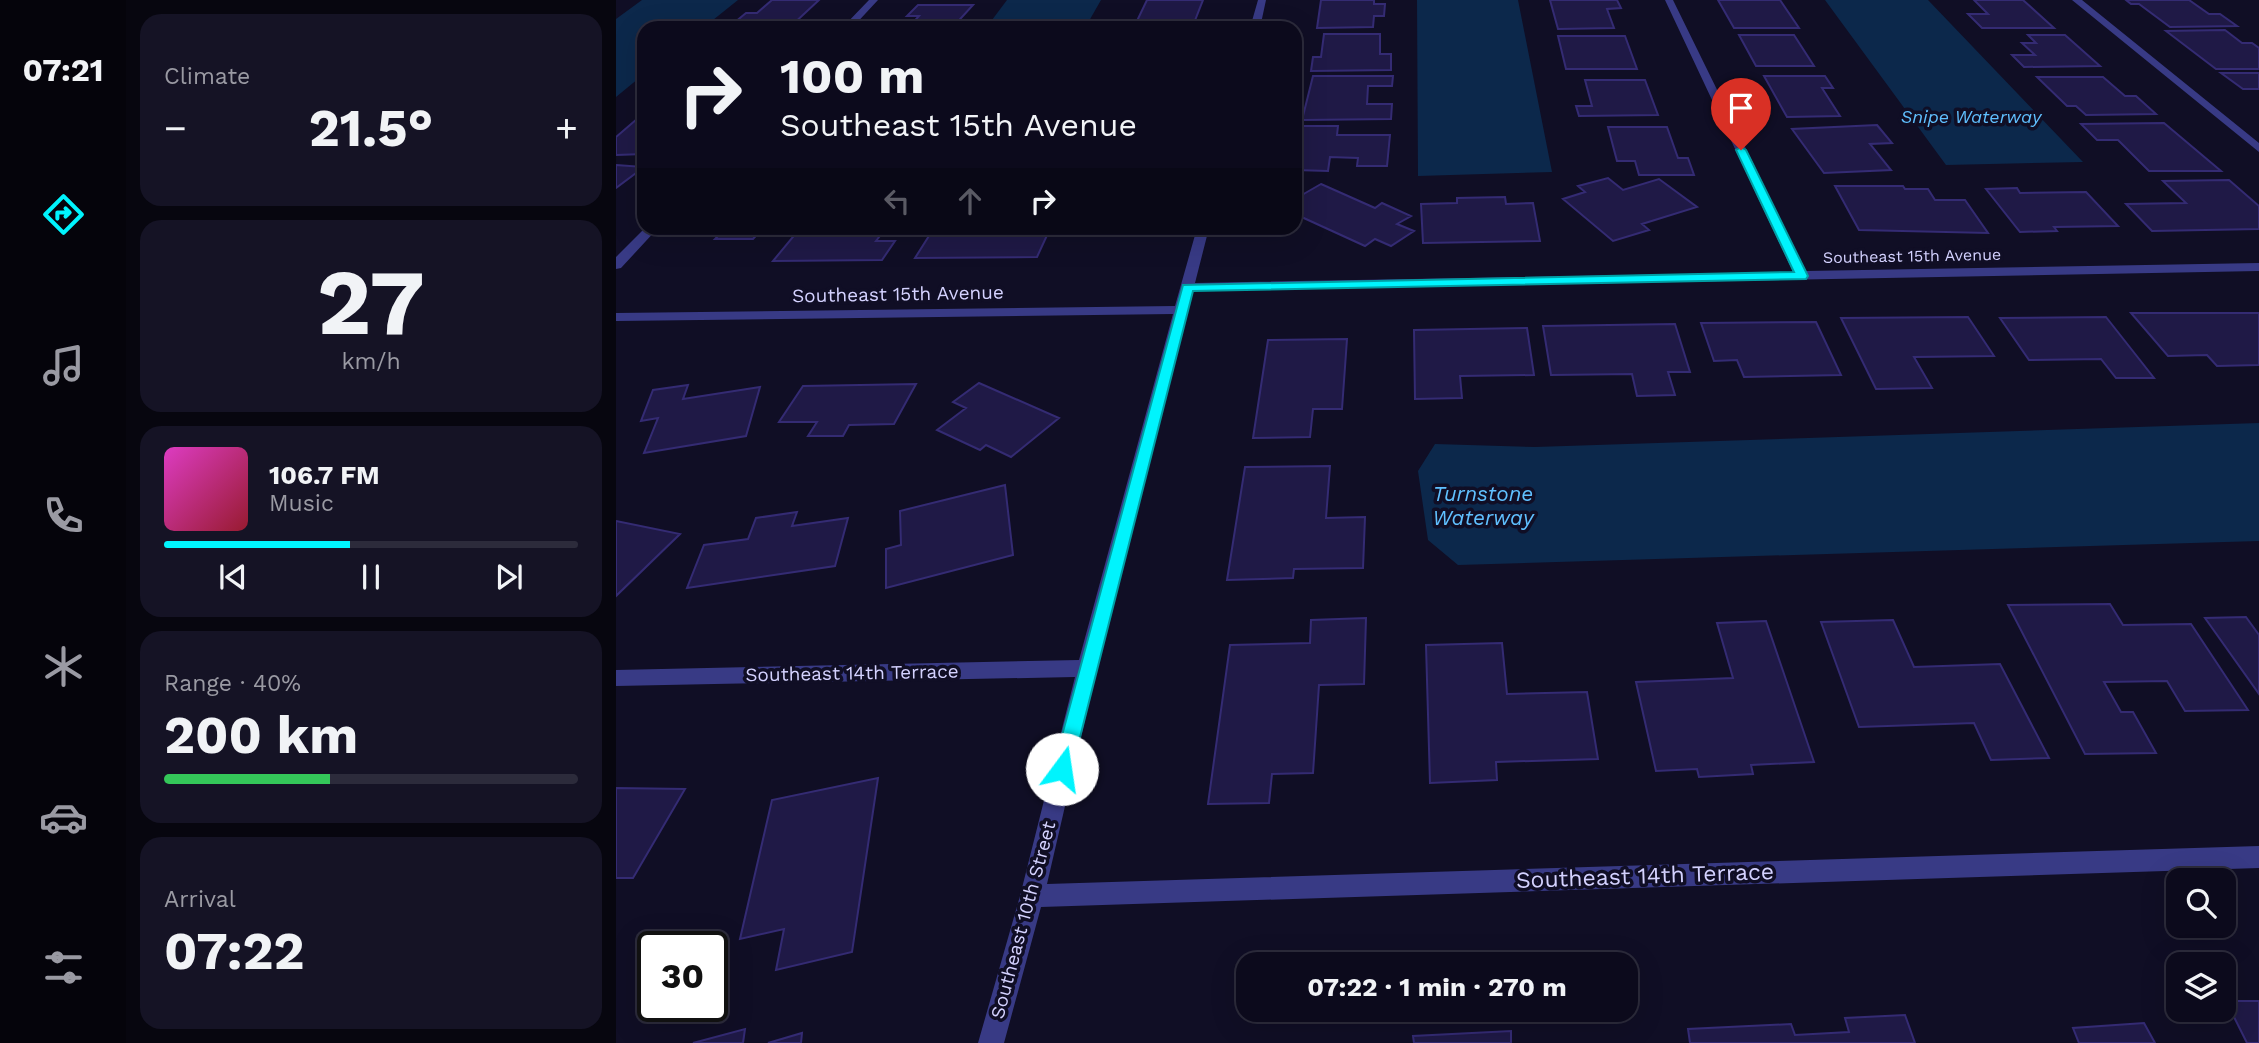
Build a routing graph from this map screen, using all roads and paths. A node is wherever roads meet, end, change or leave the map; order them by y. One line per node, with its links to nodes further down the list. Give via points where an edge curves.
1 (874, 0): 5 (street)
2 (1262, 0): 6 (street)
3 (1668, 0): 12 (street)
4 (2076, 0): 7 (street)
5 (854, 21)
6 (1257, 21)
7 (2259, 149)
8 (645, 235): 10 (street)
9 (1201, 235): 13 (street, Southeast 10th Street)
10 (616, 265)
11 (2259, 267): 12 (street, Southeast 15th Avenue)
12 (1802, 276): 13 (street, Southeast 15th Avenue)
13 (1187, 287): 14 (street, Southeast 10th Street)
14 (1180, 310): 15 (street, Southeast 15th Avenue); 16 (street, Southeast 10th Street)
15 (616, 317)
16 (1087, 668): 17 (street, Southeast 14th Terrace); 19 (street, Southeast 10th Street)
17 (616, 677)
18 (2259, 857): 19 (street, Southeast 14th Terrace)
19 (1032, 896): 20 (street, Southeast 10th Street)
20 (990, 1043)

